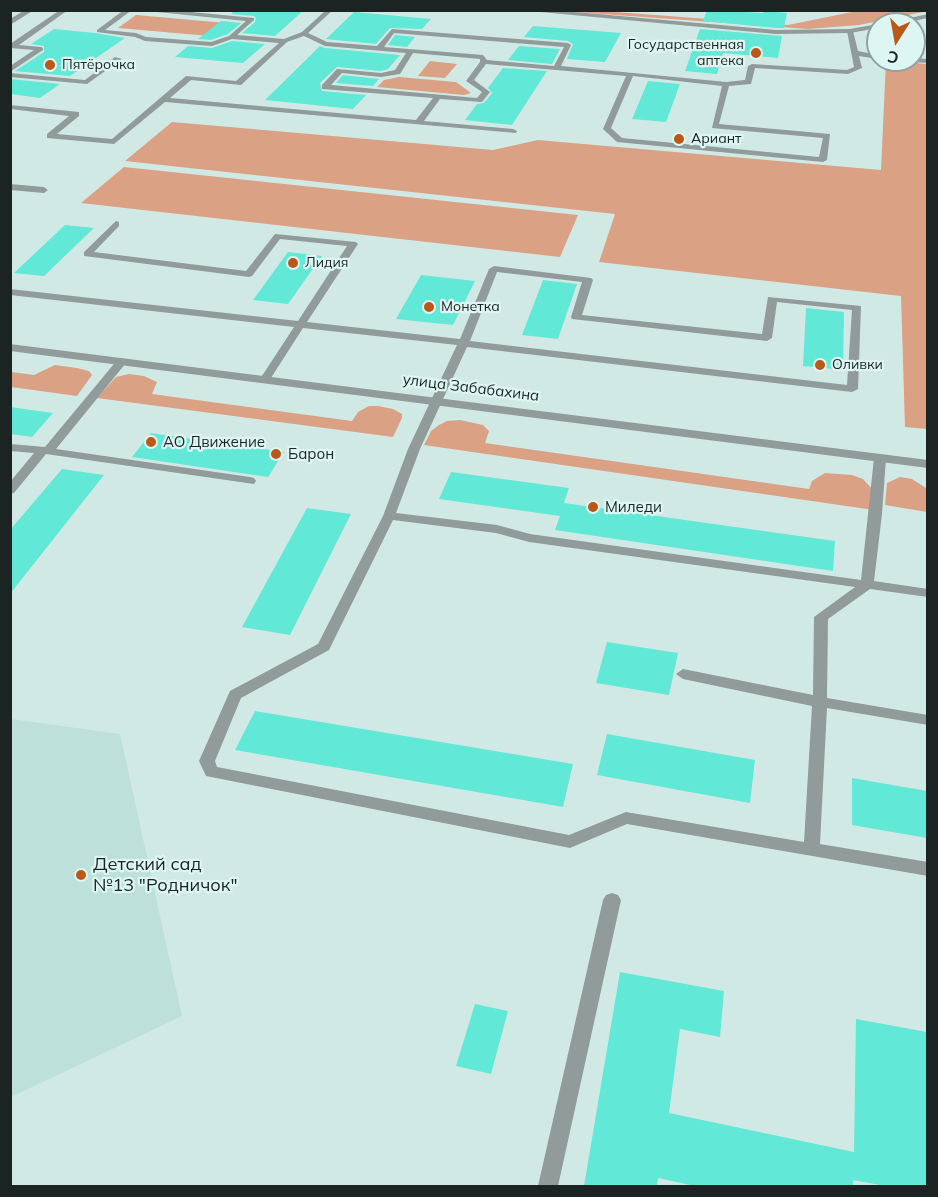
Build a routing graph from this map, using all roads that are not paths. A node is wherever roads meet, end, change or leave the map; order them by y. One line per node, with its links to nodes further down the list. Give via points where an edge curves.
1 (31, 10): 7 (street)
2 (65, 10): 13 (lane)
3 (129, 10): 11 (lane, via 99,31 212,44)
4 (140, 10): 11 (lane, via 252,19)
5 (330, 10): 10 (lane)
6 (522, 10): 9 (street, via 776,32)
7 (10, 23)
8 (866, 28): 9 (street)
9 (850, 31): 17 (lane)
10 (304, 33): 14 (lane); 15 (lane, via 325,44)
11 (231, 37): 14 (lane)
12 (10, 39): 13 (lane)
13 (23, 39): 22 (lane, via 12,46 41,49)
14 (285, 41): 26 (lane, via 238,83 189,78)
15 (379, 48): 16 (lane); 21 (lane, via 392,31 568,45)
16 (411, 51): 20 (lane, via 483,57); 25 (lane, via 397,72 381,75 340,71 325,87)
17 (855, 53): 18 (lane); 24 (lane, via 858,68 848,72 752,66 748,82)
18 (866, 55)
19 (118, 58): 22 (lane, via 87,82)
20 (484, 62): 21 (lane); 25 (lane, via 470,81 486,92 479,100)
21 (556, 68): 23 (lane)
22 (10, 73)
23 (630, 74): 24 (lane); 24 (lane, via 607,129 620,140 823,160 827,136 715,126)
24 (726, 84)
25 (436, 98): 28 (lane)
26 (163, 100): 27 (lane, via 114,142 50,136 76,114); 28 (lane)
27 (10, 107)
28 (418, 123): 29 (lane)
29 (513, 131)
30 (10, 187): 31 (lane)
31 (44, 190)
32 (116, 224): 34 (lane, via 87,254 249,274 278,236 353,244)
33 (10, 292): 34 (lane)
34 (299, 325): 35 (lane); 38 (lane)
35 (464, 344): 35 (lane, via 494,270 588,280 576,317 767,338 772,299 857,308 852,389); 39 (lane)
36 (10, 347): 37 (street, улица Забабахина)
37 (122, 361): 38 (street, улица Забабахина); 41 (lane)
38 (265, 379): 39 (street, улица Забабахина)
39 (436, 400): 42 (street, улица Забабахина); 46 (lane)
40 (10, 447): 41 (lane)
41 (45, 451): 44 (lane); 45 (lane)
42 (880, 458): 43 (street, улица Забабахина); 47 (lane)
43 (927, 464)
44 (250, 481)
45 (10, 490)
46 (389, 516): 47 (lane); 52 (lane, via 324,647 234,695 207,761 211,772 570,842 626,818)
47 (867, 585): 48 (lane); 50 (lane, via 822,617)
48 (927, 593)
49 (683, 674): 50 (lane)
50 (820, 702): 51 (lane); 52 (lane)
51 (927, 720)
52 (812, 849): 53 (lane)
53 (927, 868)
54 (612, 900): 55 (lane)
55 (548, 1186)

